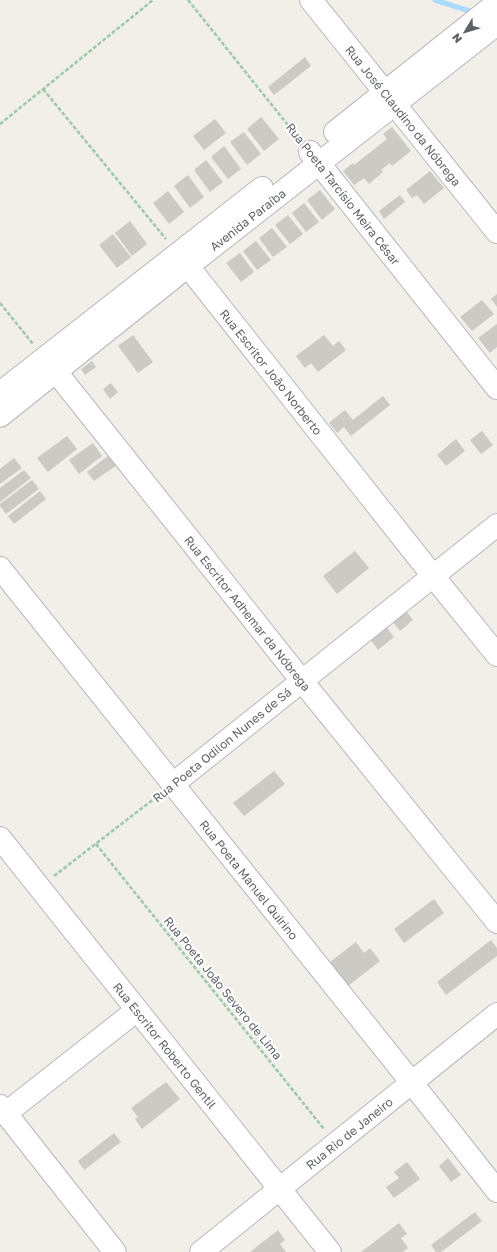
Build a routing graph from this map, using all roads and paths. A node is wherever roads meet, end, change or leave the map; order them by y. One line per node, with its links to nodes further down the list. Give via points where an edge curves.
1 (153, 0): 5 (path)
2 (188, 0): 8 (path, Rua Poeta Tarcísio Meira César)
3 (311, 0): 6 (street, Rua José Claudino da Nóbrega)
4 (490, 17): 6 (street, Avenida Paraíba)
5 (43, 89): 7 (path); 10 (path)
6 (390, 98): 8 (street, Avenida Paraíba); 9 (street, Rua José Claudino da Nóbrega)
7 (0, 124)
8 (314, 157): 10 (street, Avenida Paraíba); 13 (street, Rua Poeta Tarcísio Meira César)
9 (497, 232)
10 (183, 260): 12 (street, Avenida Paraíba); 18 (street, Rua Escritor João Norberto)
11 (0, 303): 12 (path)
12 (50, 365): 14 (street, Avenida Paraíba); 15 (street, Avenida Paraíba); 20 (street, Rua Escritor Adhemar da Nóbrega)
13 (497, 388)
14 (0, 393)
15 (0, 416)
16 (497, 525): 18 (street, Rua Poeta Odilon Nunes de Sá)
17 (0, 568): 21 (street, Rua Poeta Manuel Quirino)
18 (433, 576): 19 (street, Rua Escritor João Norberto); 20 (street, Rua Poeta Odilon Nunes de Sá)
19 (497, 655)
20 (302, 681): 21 (street, Rua Poeta Odilon Nunes de Sá); 25 (street, Rua Escritor Adhemar da Nóbrega)
21 (172, 784): 23 (path, Rua Poeta Odilon Nunes de Sá); 28 (street, Rua Poeta Manuel Quirino)
22 (0, 838): 24 (street, Rua Escritor Roberto Gentil)
23 (96, 844): 24 (path, Rua Poeta Odilon Nunes de Sá); 30 (path, Rua Poeta João Severo de Lima)
24 (39, 888): 26 (street, Rua Escritor Roberto Gentil)
25 (497, 922)
26 (137, 1010): 29 (street); 31 (street, Rua Escritor Roberto Gentil)
27 (497, 1014): 28 (street, Rua Rio de Janeiro)
28 (412, 1083): 30 (street, Rua Rio de Janeiro); 32 (street, Rua Poeta Manuel Quirino)
29 (3, 1110): 33 (street)
30 (336, 1144): 31 (street, Rua Rio de Janeiro)
31 (280, 1188): 34 (street, Rua Rio de Janeiro); 35 (street, Rua Escritor Roberto Gentil)
32 (497, 1192)
33 (115, 1252)
34 (201, 1252)
35 (330, 1252)

